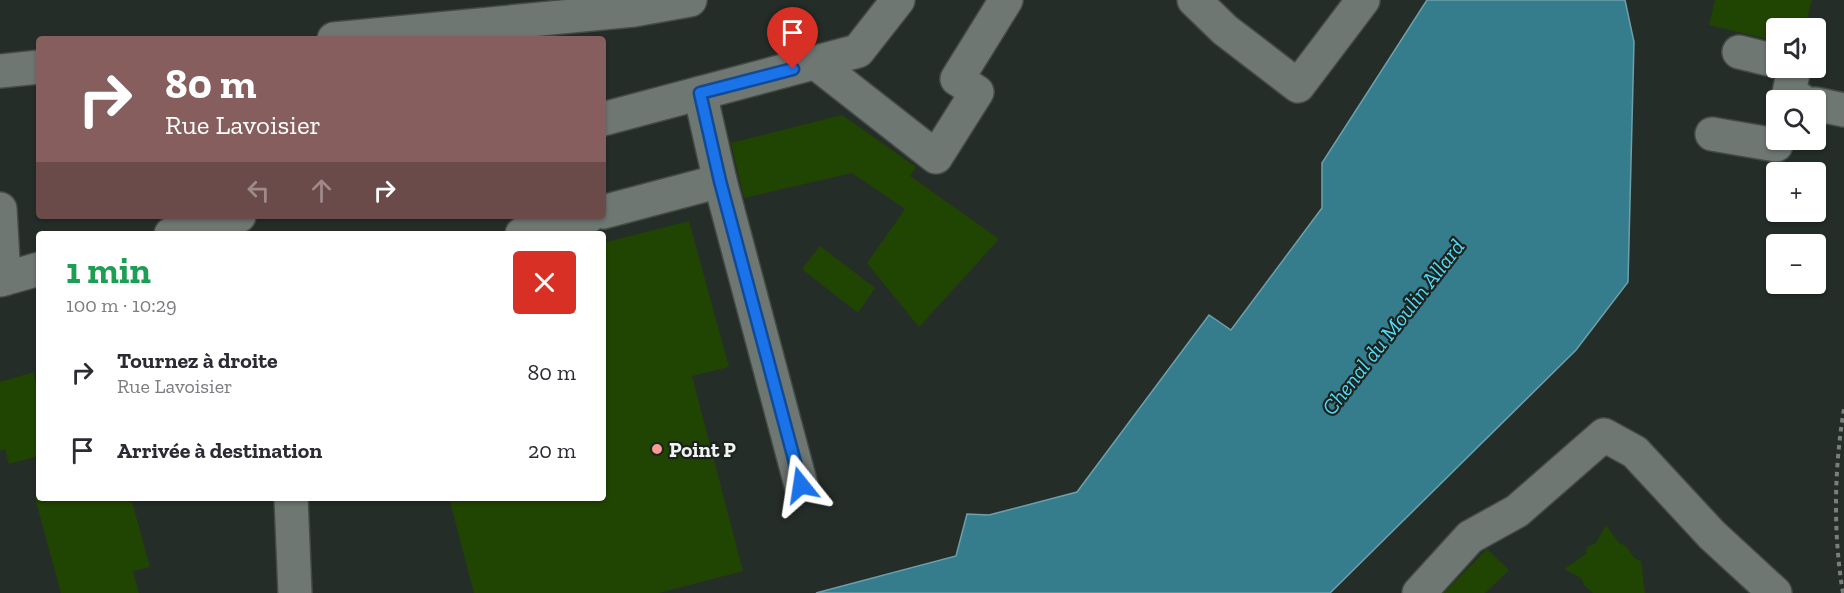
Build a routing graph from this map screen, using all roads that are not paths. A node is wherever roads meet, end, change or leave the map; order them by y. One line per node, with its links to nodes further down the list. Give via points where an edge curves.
1 (690, 0): 6 (street, via 634,10)
2 (898, 0): 9 (street, via 858,51)
3 (1006, 0): 9 (street, via 957,79 977,92 936,157)
4 (1194, 0): 5 (street, via 1225,30 1298,86)
5 (1363, 0)
6 (365, 36)
7 (1739, 52): 8 (street)
8 (1766, 59)
9 (816, 63): 12 (street)
10 (36, 67): 11 (street)
11 (0, 71)
12 (700, 93): 15 (street); 18 (street)
13 (1826, 104): 14 (street)
14 (1844, 110)
15 (606, 118)
16 (1712, 134): 17 (street)
17 (1766, 143)
18 (720, 181): 20 (street); 26 (street)
19 (0, 209): 25 (street)
20 (606, 211)
21 (232, 219): 23 (street)
22 (578, 219): 24 (street)
23 (204, 231)
24 (533, 231)
25 (22, 277)
26 (801, 485)
27 (291, 501): 28 (street)
28 (295, 593)
29 (1419, 593): 30 (street, via 1470,537 1517,511 1604,435 1635,452 1712,535)
30 (1775, 593)

